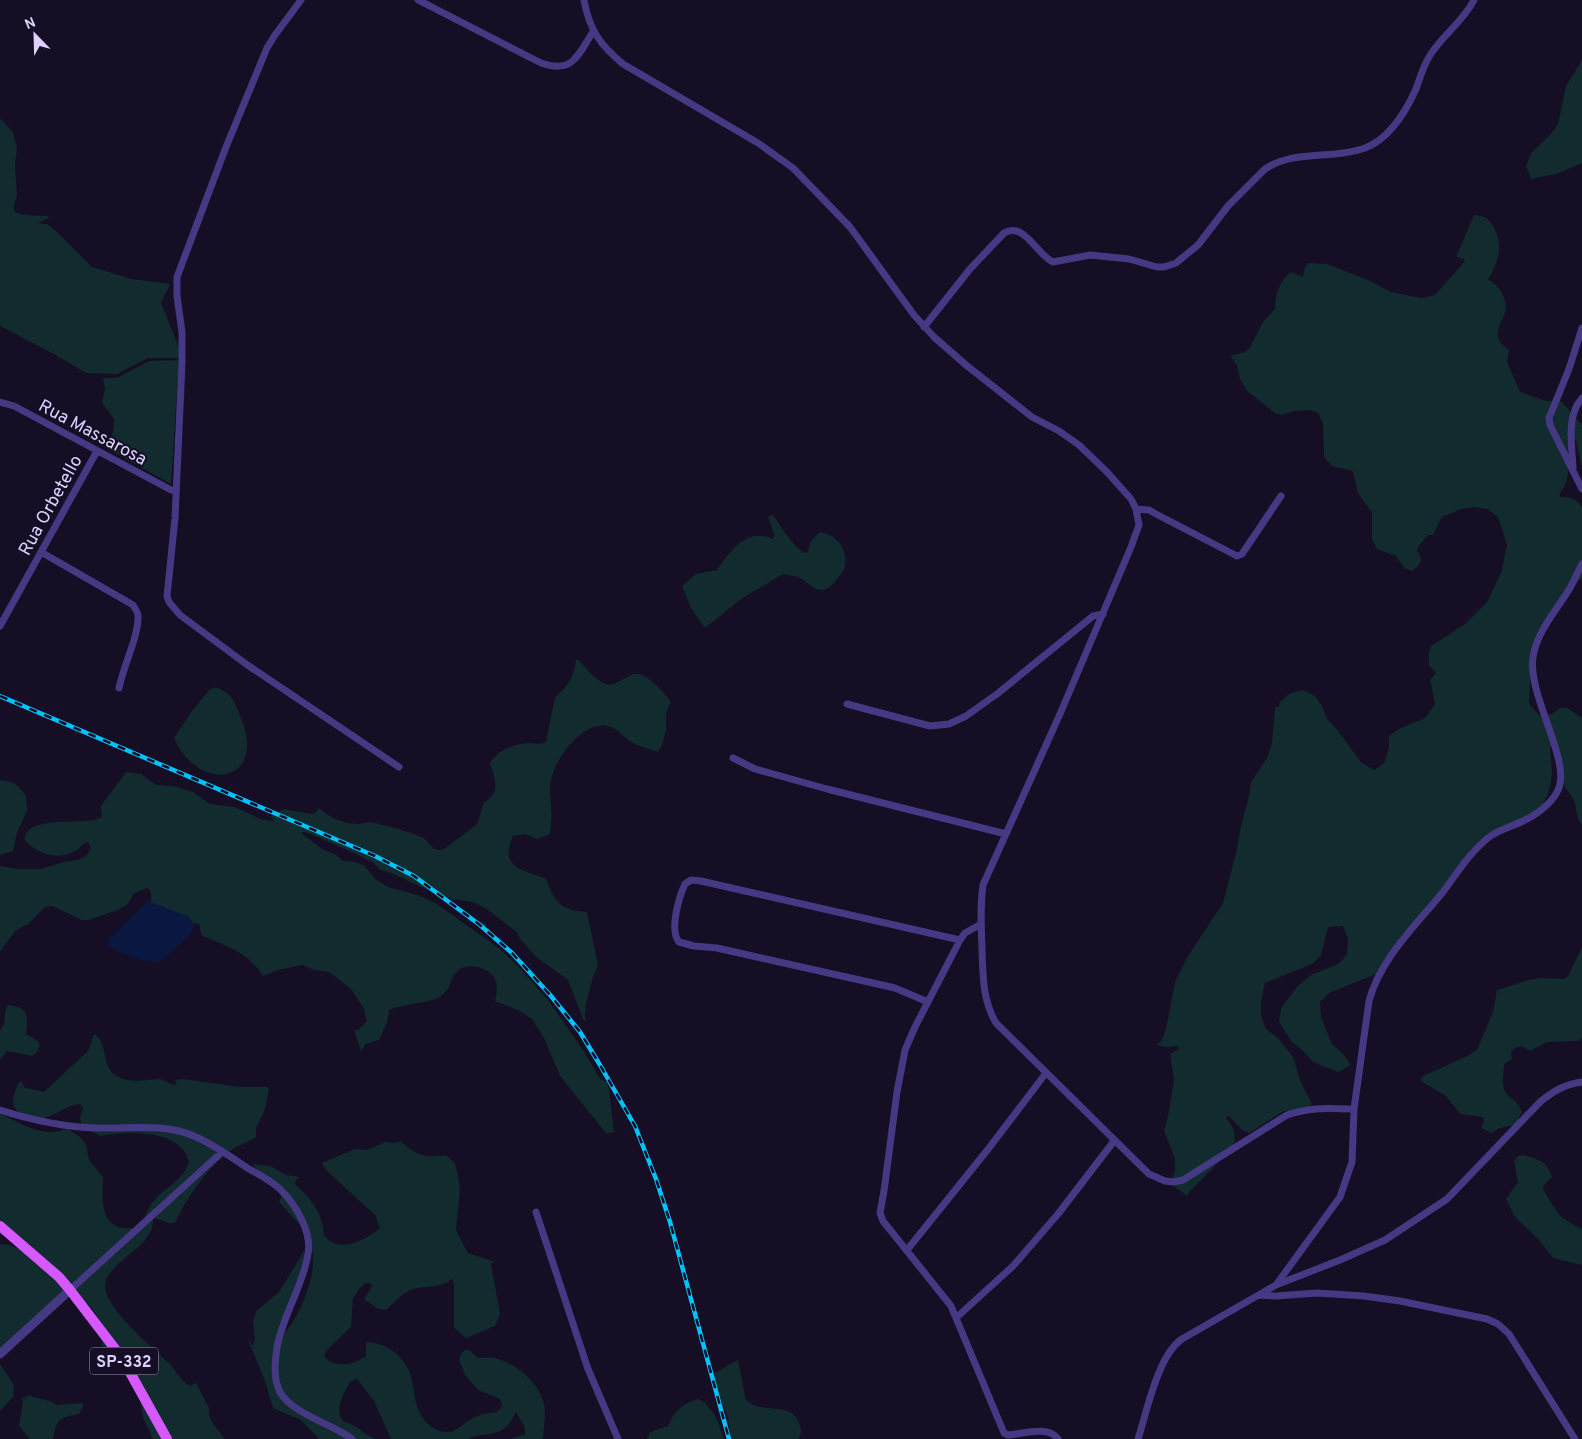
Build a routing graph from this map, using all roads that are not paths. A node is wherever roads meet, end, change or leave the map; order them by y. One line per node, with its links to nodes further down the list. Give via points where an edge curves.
1 (300, 0): 23 (street, via 267,48 177,277 182,363 167,596 180,615 246,664)
2 (418, 0): 5 (street, via 551,67 573,62)
3 (584, 0): 5 (street)
4 (1474, 0): 6 (street, via 1429,57 1408,105 1380,140 1364,148 1290,157 1271,165 1228,206 1198,245 1176,263 1157,267 1129,259 1090,254 1053,262 1023,234 1010,230 970,269)
5 (594, 32): 6 (street, via 606,49 623,64 758,143 793,168 850,227)
6 (924, 327): 15 (street, via 1013,402 1079,445 1113,478)
7 (1582, 328): 11 (street, via 1549,418)
8 (1582, 398): 11 (street, via 1574,412)
9 (0, 402): 10 (street, Rua Massarosa, via 14,406)
10 (97, 451): 13 (street, Rua Massarosa); 16 (street, Rua Orbetello)
11 (1573, 471): 12 (street)
12 (1582, 488)
13 (171, 490)
14 (1281, 496): 15 (street, via 1242,554 1237,556 1149,510)
15 (1136, 509): 18 (street, via 1139,517 1136,532)
16 (41, 552): 19 (street, Rua Orbetello); 20 (street, via 134,605 138,615 137,627)
17 (1582, 564): 30 (street, via 1539,638 1533,659 1537,694 1558,756 1560,786 1536,814 1492,836 1469,857 1383,968 1369,1001)
18 (1103, 614): 21 (street, via 1093,616 1004,689 958,721 930,726); 24 (street)
19 (0, 626)
20 (119, 688)
21 (847, 704)
22 (733, 758): 24 (street, via 755,769)
23 (399, 767)
24 (1006, 834): 25 (street, via 983,885)
25 (981, 924): 26 (street, via 965,933); 28 (street, via 983,986 991,1014 1006,1034)
26 (960, 940): 27 (street); 27 (street, via 701,881 691,880 685,884 675,922 675,935 679,942 873,983)
27 (928, 1002): 36 (street, via 905,1050 880,1213)
28 (1046, 1073): 32 (street); 36 (street)
29 (1582, 1082): 37 (street, via 1558,1089 1541,1101 1448,1199 1426,1214 1385,1240)
30 (1354, 1109): 32 (street, via 1319,1107 1286,1115 1180,1182 1164,1181 1149,1174); 37 (street, via 1352,1162 1340,1197)
31 (0, 1110): 33 (street, via 60,1126 152,1127 180,1132)
32 (1114, 1141): 40 (street, via 1013,1266)
33 (222, 1152): 38 (street); 43 (street, via 280,1190 293,1204 309,1243 304,1273 279,1341 276,1380 279,1391 297,1408)
34 (536, 1212): 44 (street, via 588,1369)
35 (0, 1226): 38 (main road, SP-332)
36 (907, 1250): 40 (street)
37 (1276, 1285): 39 (street)
38 (70, 1290): 41 (street); 42 (main road, SP-332, via 122,1358)
39 (1258, 1295): 46 (street, via 1172,1347 1158,1376); 47 (street, via 1317,1293 1364,1296 1487,1319 1510,1334)
40 (957, 1317): 45 (street, via 1004,1433 1045,1432)
41 (0, 1354)
42 (167, 1439)
43 (352, 1439)
44 (618, 1439)
45 (1058, 1439)
46 (1138, 1439)
47 (1575, 1439)

